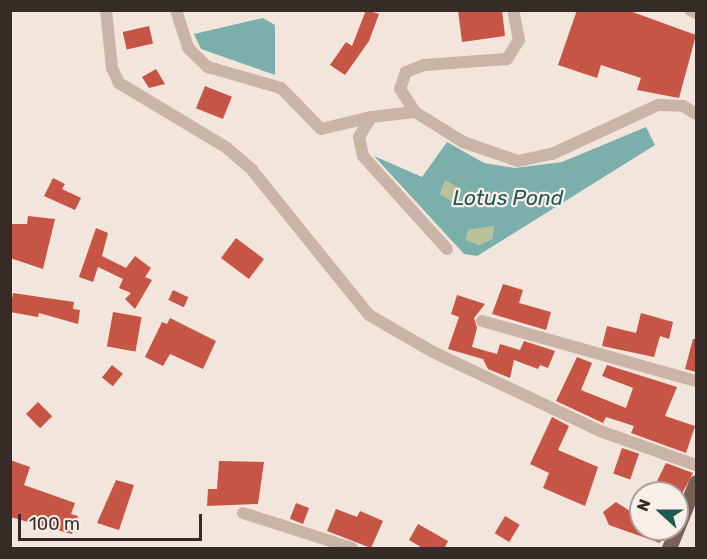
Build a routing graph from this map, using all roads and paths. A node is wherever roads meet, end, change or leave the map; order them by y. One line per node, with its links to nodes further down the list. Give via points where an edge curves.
1 (106, 10): 12 (street, via 112,68 119,82 227,148 252,170 369,315 433,352 600,431)
2 (176, 10): 8 (street, via 188,48 208,67 281,88 321,129)
3 (513, 10): 6 (street, via 519,40 507,59 423,65 406,72 400,89)
4 (690, 10): 5 (street)
5 (696, 12)
6 (415, 112): 7 (street, via 462,142 518,161 552,154 658,105 683,106); 8 (street)
7 (696, 114)
8 (371, 117): 9 (street, via 359,137 363,156)
9 (447, 249)
10 (482, 321): 11 (street)
11 (696, 381)
12 (696, 465)
13 (696, 482): 16 (main road)
14 (243, 513): 15 (street)
15 (352, 549)
16 (669, 549)

